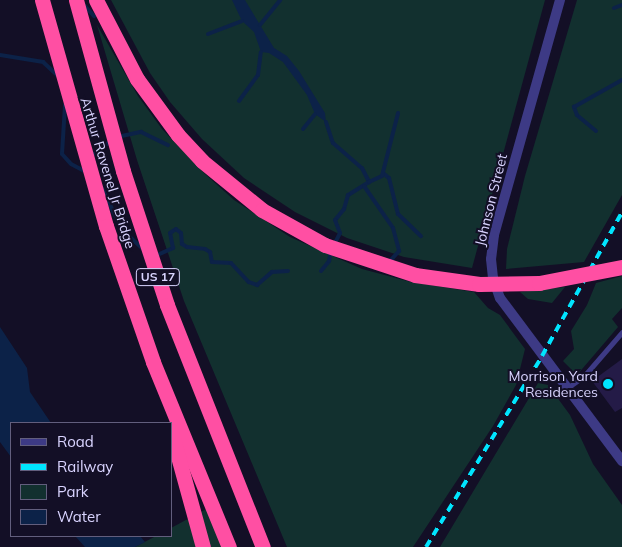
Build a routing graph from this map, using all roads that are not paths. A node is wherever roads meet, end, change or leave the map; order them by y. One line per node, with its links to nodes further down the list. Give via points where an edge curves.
1 (42, 0): 7 (highway, Arthur Ravenel Jr Bridge / US 17, via 106,226)
2 (76, 0): 14 (highway, Arthur Ravenel Jr Bridge / US 17, via 123,171 167,305)
3 (96, 0): 5 (highway, bridge, via 137,79 190,148 262,210 325,245 415,275 479,284 539,283)
4 (560, 0): 8 (street, Johnson Street, via 500,213 491,259 500,298)
5 (622, 267)
6 (622, 332): 8 (lane, via 584,376)
7 (153, 362): 9 (highway); 13 (highway, Arthur Ravenel Jr Bridge / US 17)
8 (567, 388): 11 (street, Johnson Street)
9 (169, 422)
10 (172, 435): 12 (highway)
11 (622, 461)
12 (203, 547)
13 (229, 547)
14 (262, 547)

